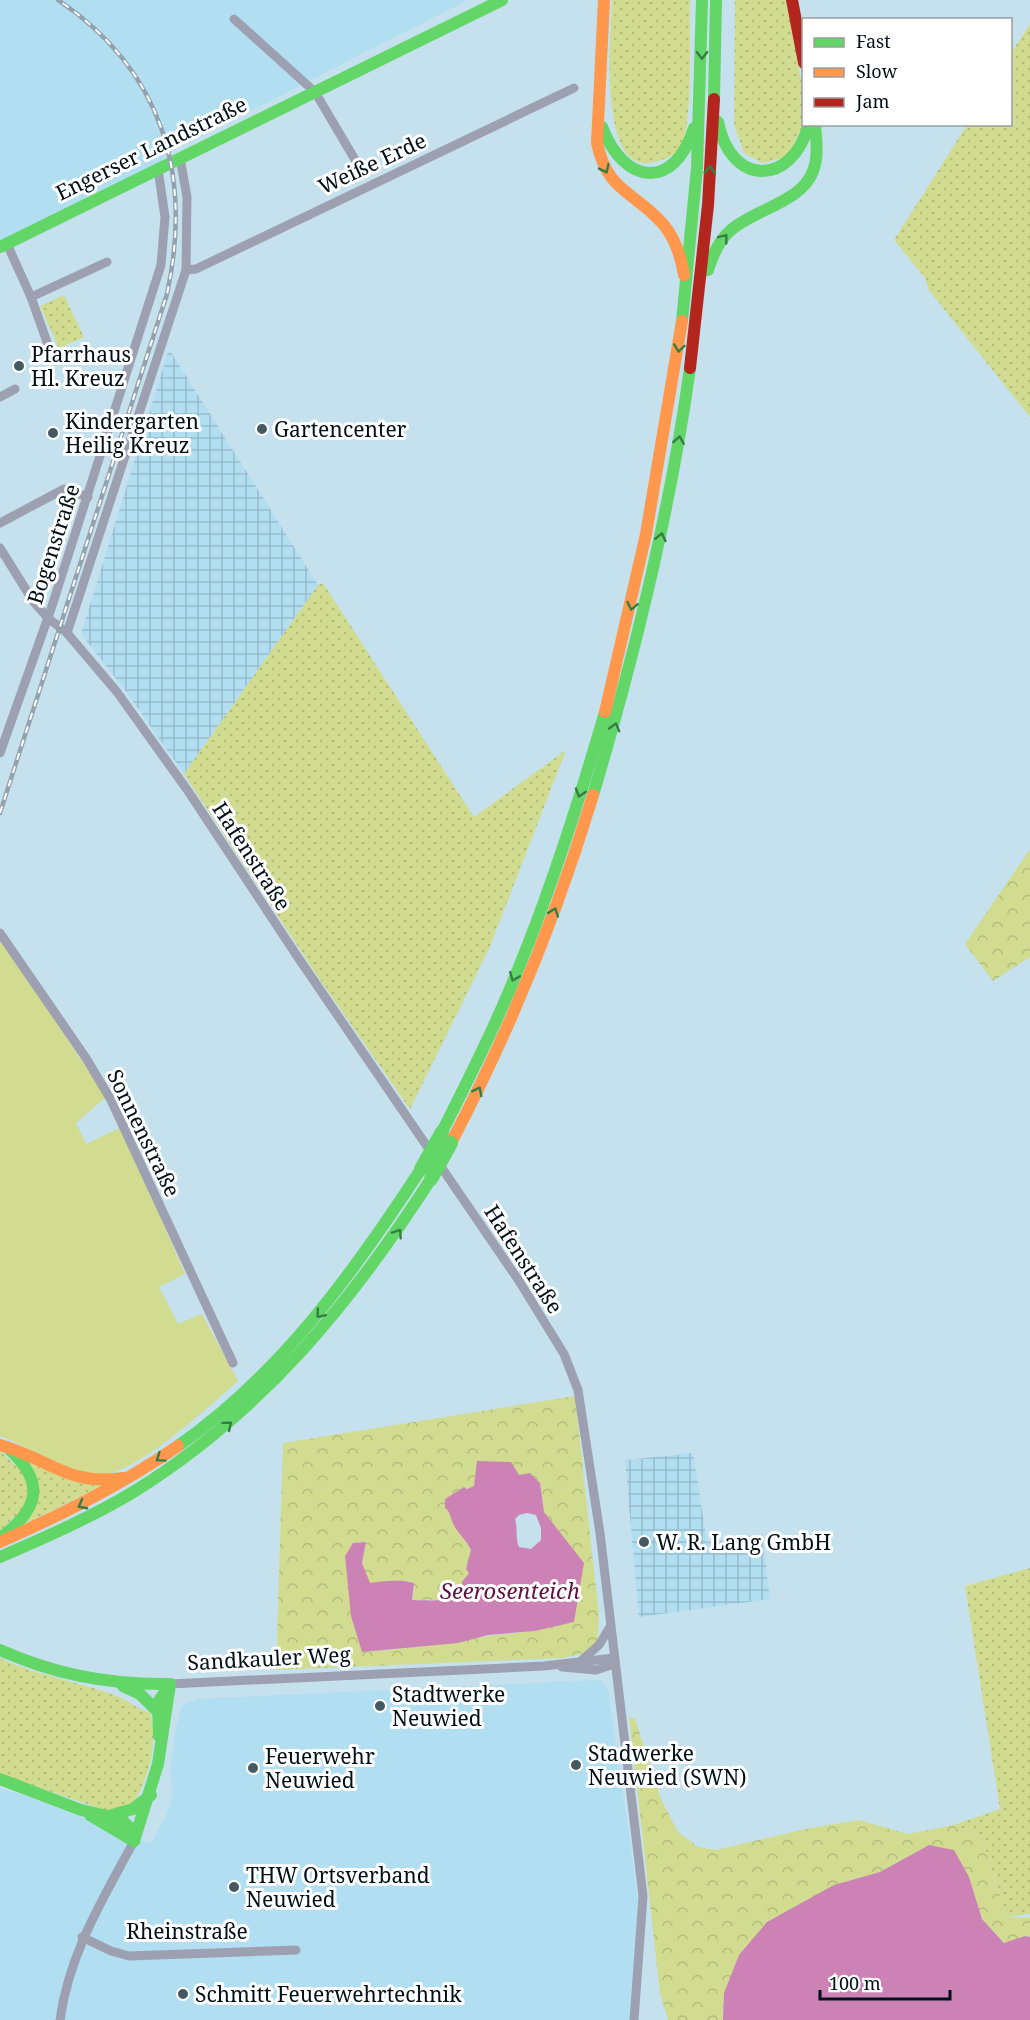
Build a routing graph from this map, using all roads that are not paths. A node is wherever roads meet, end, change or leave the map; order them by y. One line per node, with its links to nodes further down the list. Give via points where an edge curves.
1 (502, 0): 9 (main road, Engerser Landstraße)
2 (702, 0): 10 (main road, one-way to 10)
3 (716, 0): 10 (main road)
4 (792, 0): 7 (main road)
5 (602, 3): 11 (main road)
6 (234, 19): 9 (street)
7 (802, 52)
8 (574, 88): 19 (street, Weiße Erde, via 196,269)
9 (315, 92): 14 (main road, Engerser Landstraße); 15 (street)
10 (708, 110): 11 (main road, via 683,155 669,167 652,172 627,166 613,154); 12 (main road, via 729,154 742,165 759,171 776,170 791,162 803,149); 20 (main road)
11 (599, 112): 20 (main road, one-way to 20, via 597,142 605,171 616,187 656,217 669,232)
12 (809, 126)
13 (815, 126): 20 (main road, one-way to 13, via 730,231 745,219 792,196 806,182 817,154)
14 (180, 158): 16 (main road, Engerser Landstraße); 19 (street, via 187,197)
15 (357, 163)
16 (158, 169): 17 (main road, Engerser Landstraße); 25 (street, Bogenstraße, via 165,217 161,265)
17 (3, 245): 21 (street, Engerser Landstraße)
18 (106, 261): 21 (street)
19 (186, 270): 29 (street)
20 (693, 291): 32 (main road, bridge, via 631,612 596,743 532,933 447,1138)
21 (31, 297): 22 (street, Engerser Landstraße)
22 (54, 359)
23 (15, 389): 24 (street)
24 (0, 397)
25 (88, 497): 26 (street, via 64,489); 28 (street, Bogenstraße)
26 (0, 524)
27 (0, 548): 28 (street, Hafenstraße)
28 (48, 618): 29 (street, Hafenstraße); 30 (street, Bogenstraße)
29 (67, 633): 38 (street, Hafenstraße, via 117,692 188,791 519,1281 564,1354 578,1390)
30 (0, 753)
31 (0, 933): 33 (street, Sonnenstraße, via 111,1100)
32 (426, 1174): 35 (main road, one-way to 35, via 295,1343 220,1413); 37 (main road, one-way to 32, via 122,1499 226,1427 298,1359 346,1305 397,1234)
33 (232, 1363)
34 (3, 1446): 35 (main road, via 30,1454 77,1479 93,1482); 36 (main road, via 27,1467 34,1483 34,1499 27,1516)
35 (132, 1476): 36 (main road, one-way to 36, via 48,1522)
36 (0, 1540)
37 (0, 1557)
38 (610, 1627): 40 (street, via 599,1645); 41 (street, Hafenstraße)
39 (0, 1650): 43 (main road, Sandkauler Weg, via 62,1673)
40 (582, 1660): 41 (street, Sandkauler Weg); 42 (street, Sandkauler Weg)
41 (614, 1661): 42 (street, Sandkauler Weg, via 596,1670); 55 (street, Hafenstraße, via 644,1896)
42 (544, 1666): 44 (street, Sandkauler Weg)
43 (116, 1683): 44 (main road, Sandkauler Weg); 45 (main road, via 140,1694)
44 (170, 1684): 45 (main road, via 161,1692); 46 (main road, Rheinstraße, via 169,1708)
45 (155, 1709): 46 (main road, Rheinstraße)
46 (160, 1743): 48 (main road, Rheinstraße)
47 (0, 1779): 49 (main road)
48 (151, 1795): 50 (main road, via 133,1809); 51 (main road, Rheinstraße)
49 (81, 1809): 50 (main road); 51 (main road)
50 (112, 1815): 51 (main road, via 129,1825)
51 (134, 1841): 52 (street, Rheinstraße)
52 (82, 1937): 53 (street, Rheinstraße, via 129,1956); 54 (street, Rheinstraße, via 69,1974)
53 (296, 1950)
54 (60, 2020)
55 (634, 2020)

